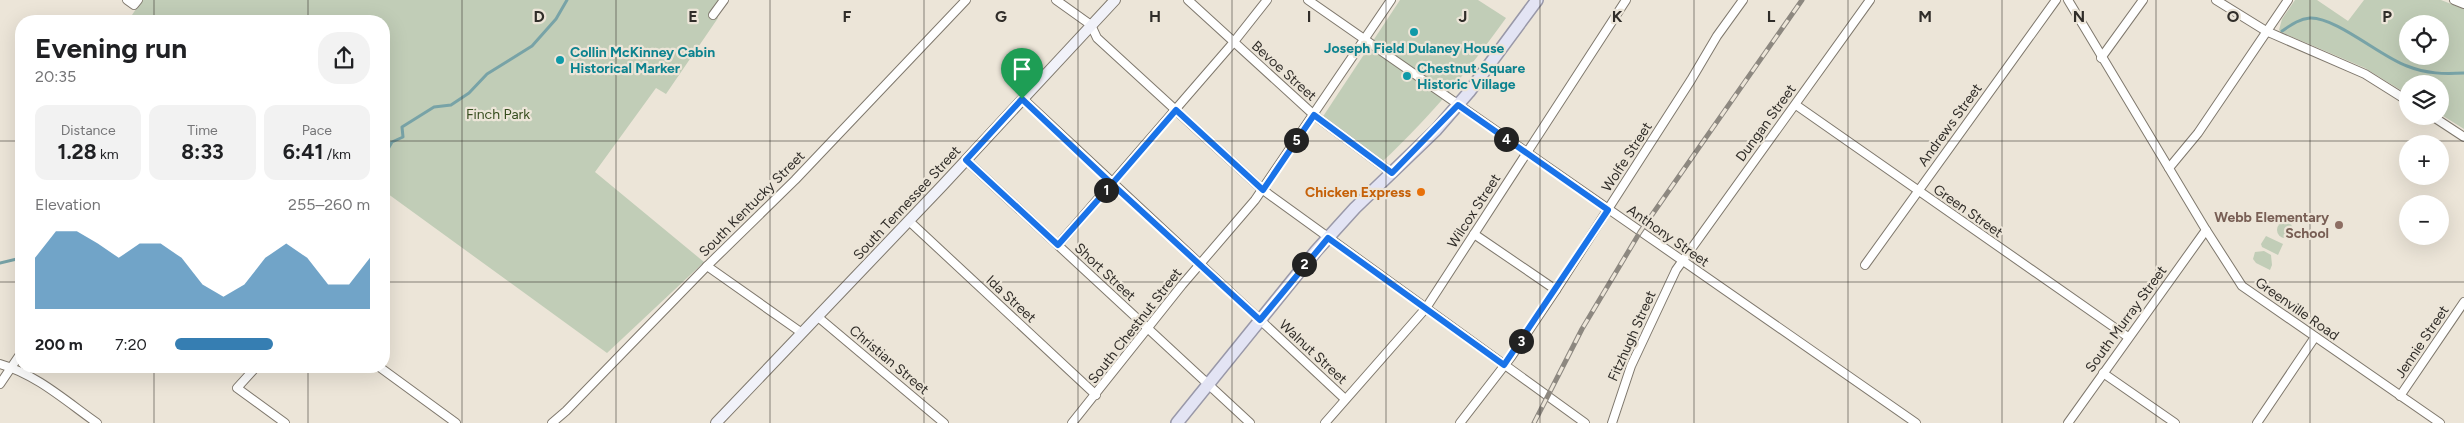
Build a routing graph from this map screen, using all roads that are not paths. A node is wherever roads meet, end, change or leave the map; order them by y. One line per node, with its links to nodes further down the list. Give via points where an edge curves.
1 (127, 0): 20 (street)
2 (724, 0): 22 (street)
3 (966, 0): 52 (street, South Kentucky Street, via 795,180)
4 (1056, 0): 23 (street)
5 (1114, 0): 23 (street, South Tennessee Street)
6 (1188, 0): 26 (street, Bevoe Street)
7 (1267, 0): 26 (street)
8 (1308, 0): 25 (street, Anthony Street)
9 (1391, 0): 25 (street, South Chestnut Street)
10 (1537, 0): 30 (main road)
11 (1626, 0): 36 (street, Wilcox Street)
12 (1743, 0): 43 (street, Wolfe Street)
13 (1870, 0): 31 (street, Dungan Street)
14 (2056, 0): 42 (street, Andrews Street)
15 (2068, 0): 27 (street, Greenville Road)
16 (2143, 0): 27 (street)
17 (2216, 0): 24 (street)
18 (2288, 0): 24 (street)
19 (2454, 0): 21 (street)
20 (136, 3)
21 (2464, 4)
22 (713, 15)
23 (1091, 26): 29 (street, South Tennessee Street); 32 (street, via 1097,38)
24 (2266, 31): 28 (street, via 2365,74); 38 (street, via 2198,134)
25 (1364, 40): 30 (street, Anthony Street); 33 (street, South Chestnut Street)
26 (1233, 43): 32 (street); 33 (street, Bevoe Street)
27 (2101, 58): 38 (street, Greenville Road)
28 (2399, 95)
29 (1022, 99): 37 (street, South Tennessee Street); 40 (street, Walnut Street)
30 (1458, 105): 36 (street, Anthony Street); 39 (main road)
31 (1796, 105): 42 (street, Green Street); 49 (street, Dungan Street)
32 (1176, 110): 40 (street); 41 (street)
33 (1314, 115): 39 (street, Bevoe Street); 41 (street, South Chestnut Street)
34 (2446, 125): 35 (street)
35 (2464, 137)
36 (1526, 153): 43 (street, Anthony Street); 46 (street, Wilcox Street)
37 (966, 160): 44 (street, South Tennessee Street); 48 (street, Short Street)
38 (2169, 168): 45 (street, Greenville Road)
39 (1392, 173): 47 (main road)
40 (1112, 184): 48 (street); 50 (street, Walnut Street)
41 (1263, 190): 47 (street); 50 (street, South Chestnut Street)
42 (1918, 191): 51 (street, Andrews Street); 60 (street, Green Street)
43 (1608, 210): 49 (street, Anthony Street); 53 (street, Wolfe Street)
44 (909, 221): 56 (street, South Tennessee Street); 73 (street, Ida Street)
45 (2206, 230): 60 (street, South Murray Street); 61 (street, Greenville Road, via 2242,286)
46 (1474, 234): 53 (street); 55 (street, Wilcox Street)
47 (1328, 238): 55 (street); 57 (main road)
48 (1058, 245): 58 (street, Short Street)
49 (1682, 261): 89 (street, Fitzhugh Street, via 1631,366); 90 (street, Anthony Street)
50 (1200, 263): 57 (street, Walnut Street); 58 (street, South Chestnut Street)
51 (1864, 265)
52 (707, 266): 59 (street); 80 (street, South Kentucky Street)
53 (1556, 290): 64 (street, Wolfe Street)
54 (2464, 302): 74 (street, Jennie Street)
55 (1426, 308): 64 (street); 75 (street, Wilcox Street)
56 (818, 317): 59 (street, South Tennessee Street); 82 (street, Christian Street)
57 (1260, 320): 72 (main road); 75 (street, Walnut Street)
58 (1148, 328): 72 (street, Short Street); 73 (street, South Chestnut Street)
59 (802, 333): 81 (street, South Tennessee Street)
60 (2128, 337): 70 (street, South Murray Street)
61 (2315, 337): 74 (street, Greenville Road); 93 (street)
62 (15, 362): 65 (street)
63 (0, 364): 65 (street)
64 (1504, 365): 87 (street, Wolfe Street); 88 (street)
65 (12, 367): 66 (street); 71 (street)
66 (15, 369)
67 (23, 373): 77 (street)
68 (251, 373): 78 (street, via 237,388)
69 (388, 373): 79 (street)
70 (2103, 373): 91 (street, South Murray Street); 92 (street)
71 (0, 384)
72 (1208, 384): 84 (main road); 85 (street, Short Street)
73 (1096, 395): 83 (street, South Chestnut Street)
74 (2400, 396): 76 (street, Greenville Road)
75 (1345, 399): 86 (street, Wilcox Street)
76 (2434, 422)
77 (97, 423)
78 (285, 423)
79 (456, 423)
80 (552, 423)
81 (716, 423)
82 (944, 423)
83 (1072, 423)
84 (1177, 423)
85 (1250, 423)
86 (1325, 423)
87 (1460, 423)
88 (1585, 423)
89 (1612, 423)
90 (1916, 423)
91 (2068, 423)
92 (2174, 423)
93 (2257, 423)

